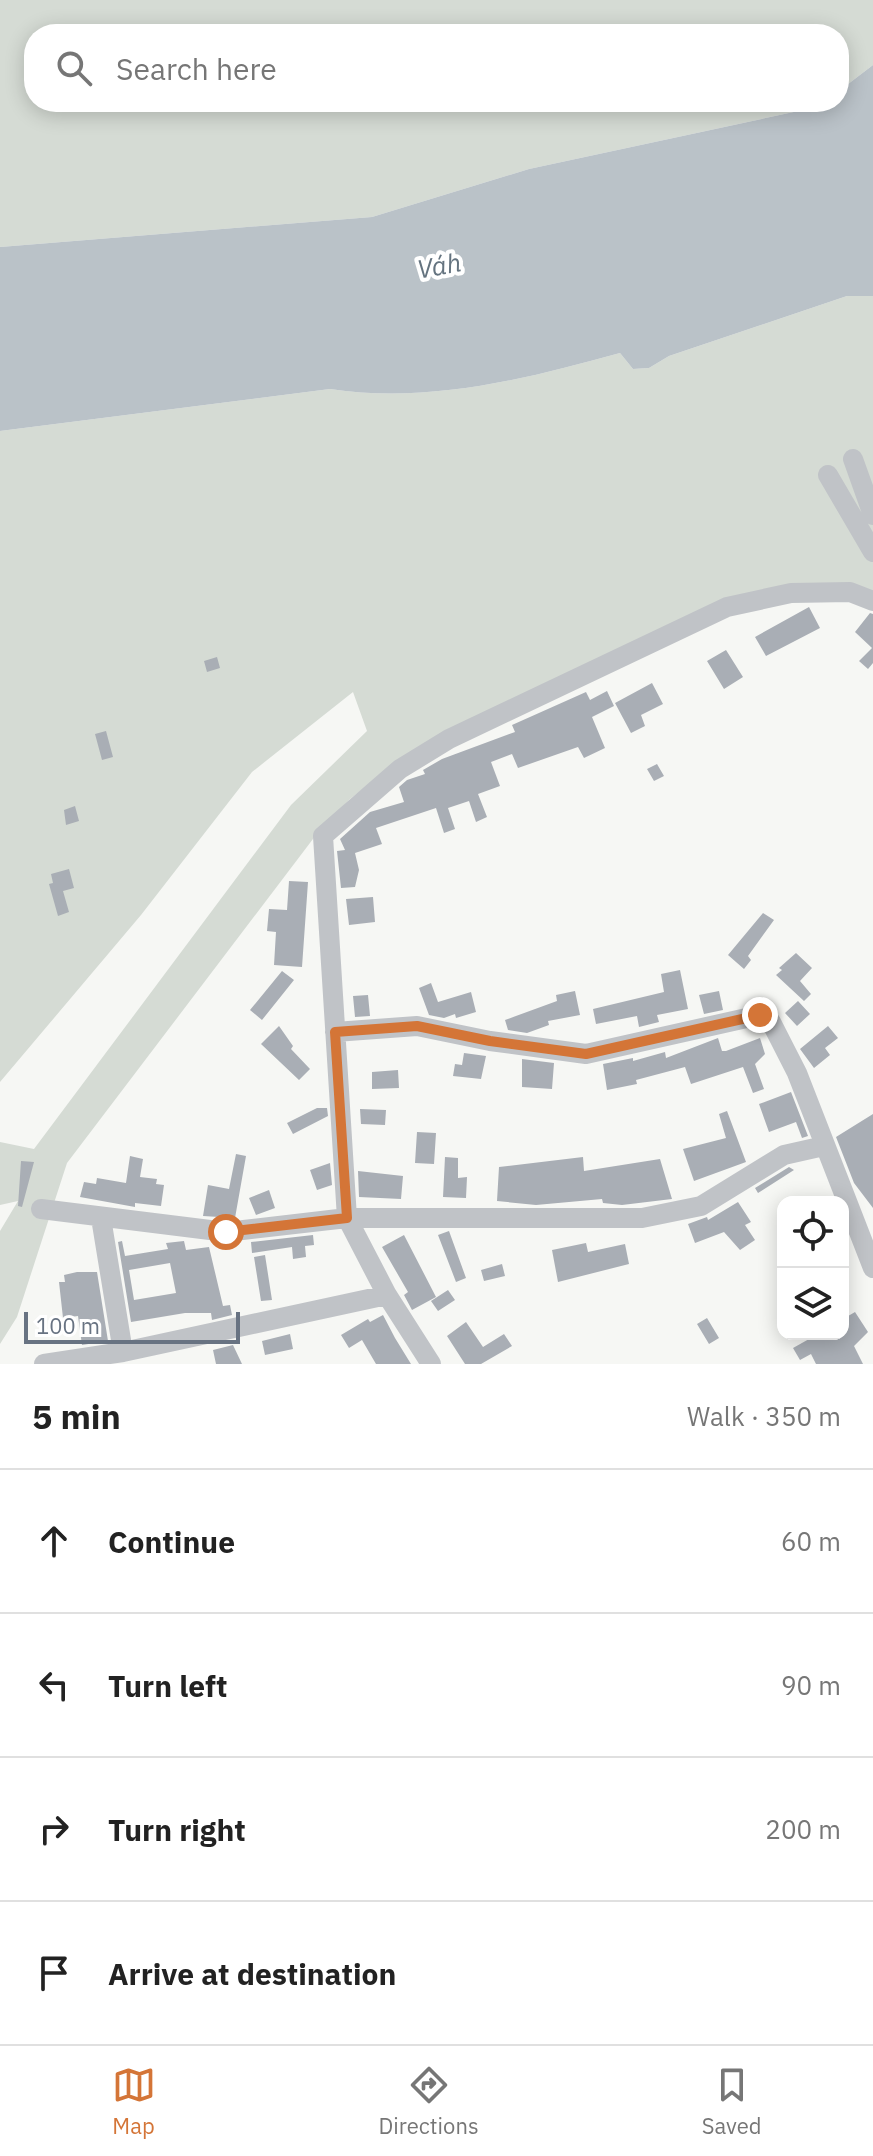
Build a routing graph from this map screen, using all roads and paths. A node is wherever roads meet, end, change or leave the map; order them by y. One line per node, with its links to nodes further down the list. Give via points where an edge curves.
1 (853, 459): 3 (street)
2 (828, 475): 4 (street)
3 (873, 515)
4 (873, 552)
5 (873, 601): 6 (street, via 850,592 791,593 727,607 449,739 400,769 323,836)
6 (335, 1032): 7 (street, via 417,1026 586,1054 760,1015 771,1022 797,1073); 10 (street)
7 (824, 1146): 10 (street, via 784,1155 701,1206 642,1218); 11 (street)
8 (41, 1209): 9 (street)
9 (101, 1218): 10 (street, via 226,1232); 13 (street)
10 (347, 1218): 12 (street)
11 (873, 1268)
12 (387, 1295): 13 (street); 15 (street)
13 (123, 1352): 14 (street)
14 (44, 1364)
15 (431, 1364)

